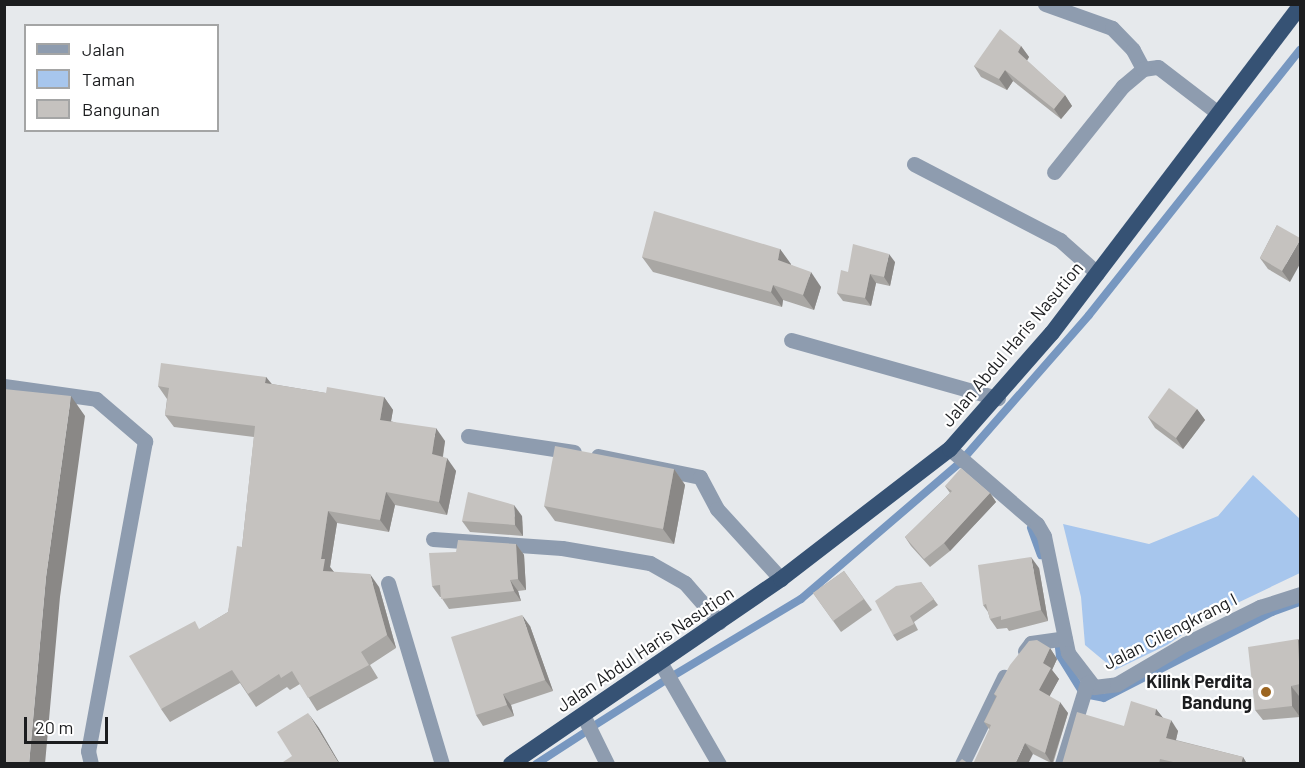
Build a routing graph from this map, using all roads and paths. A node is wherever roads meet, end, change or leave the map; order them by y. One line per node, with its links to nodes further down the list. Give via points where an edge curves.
1 (1045, 4): 3 (street, via 1112,28 1133,50)
2 (1300, 6): 4 (highway, Jalan Abdul Haris Nasution)
3 (1143, 69): 4 (street, via 1158,67); 6 (street, via 1123,86)
4 (1218, 113): 7 (highway, Jalan Abdul Haris Nasution)
5 (914, 164): 7 (street, via 1060,240)
6 (1054, 172)
7 (1097, 273): 10 (highway, Jalan Abdul Haris Nasution)
8 (791, 340): 10 (street)
9 (4, 386): 22 (street, via 96,399 145,441 88,751)
10 (998, 398): 12 (highway, Jalan Abdul Haris Nasution)
11 (468, 436): 14 (street, via 622,459 700,477 717,508)
12 (950, 449): 14 (highway, Jalan Abdul Haris Nasution); 18 (street, Jalan Cilengkrang I, via 1037,524 1044,536)
13 (434, 539): 17 (street, via 562,548 650,563 685,583)
14 (781, 579): 17 (highway, Jalan Abdul Haris Nasution)
15 (388, 583): 23 (street)
16 (1300, 594): 20 (street, Jalan Cilengkrang I, via 1250,612 1117,684 1094,687)
17 (718, 622): 19 (highway, Jalan Abdul Haris Nasution)
18 (1065, 638): 20 (street, Jalan Cilengkrang I, via 1073,663); 27 (street, via 1031,643 1005,675)
19 (660, 662): 21 (highway, Jalan Abdul Haris Nasution); 26 (street)
20 (1087, 683): 28 (street)
21 (583, 715): 24 (highway, Jalan Abdul Haris Nasution); 25 (street)
22 (91, 764)
23 (442, 764)
24 (511, 764)
25 (607, 764)
26 (719, 764)
27 (962, 764)
28 (1062, 764)

